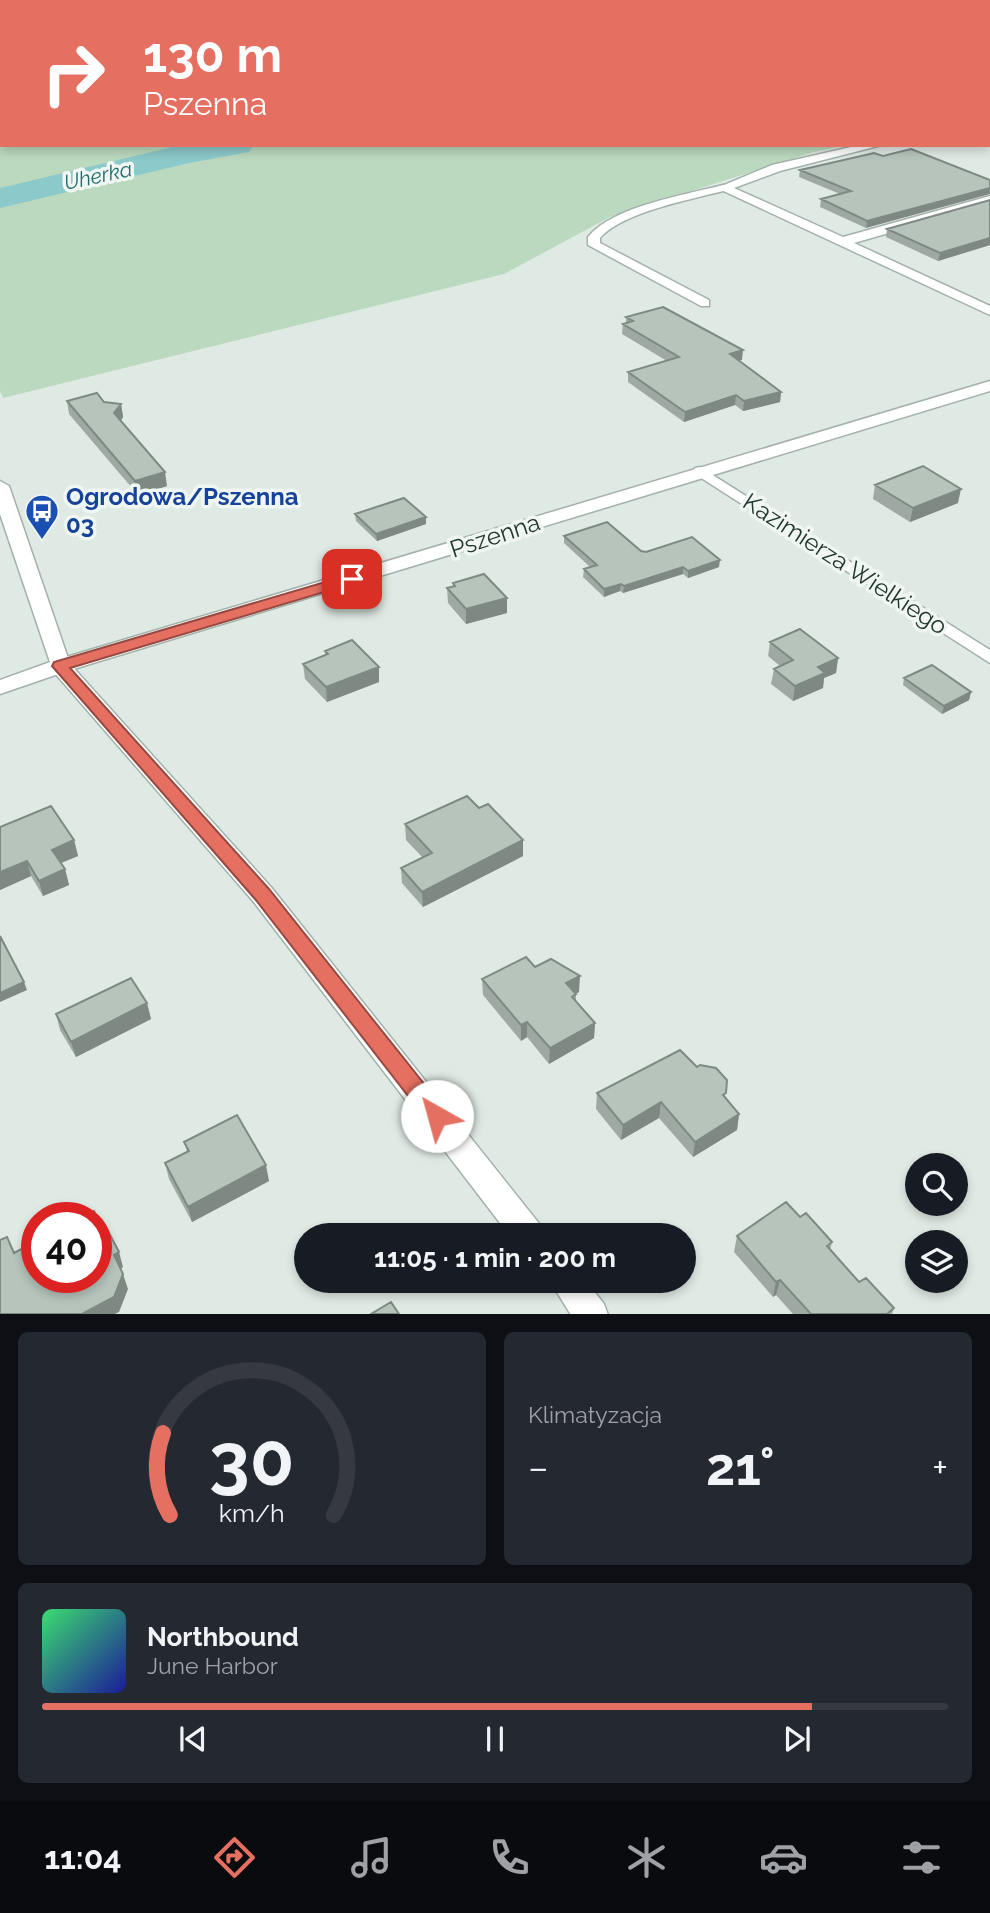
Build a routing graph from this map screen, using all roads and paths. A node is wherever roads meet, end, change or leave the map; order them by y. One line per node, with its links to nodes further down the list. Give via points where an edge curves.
1 (867, 147): 2 (street, via 776,168)
2 (723, 188): 4 (street); 5 (lane, via 605,225 594,237 594,245)
3 (990, 200): 4 (street)
4 (845, 241): 6 (street, via 874,260)
5 (705, 303)
6 (990, 311)
7 (990, 386): 8 (street, Pszenna)
8 (700, 471): 10 (lane, Kazimierza Wielkiego); 11 (street, Pszenna)
9 (0, 486): 11 (street)
10 (990, 658)
11 (60, 666): 12 (street, Pszenna); 13 (street, via 262,894)
12 (0, 687)
13 (520, 1223)
14 (575, 1293): 15 (street)
15 (592, 1314)

